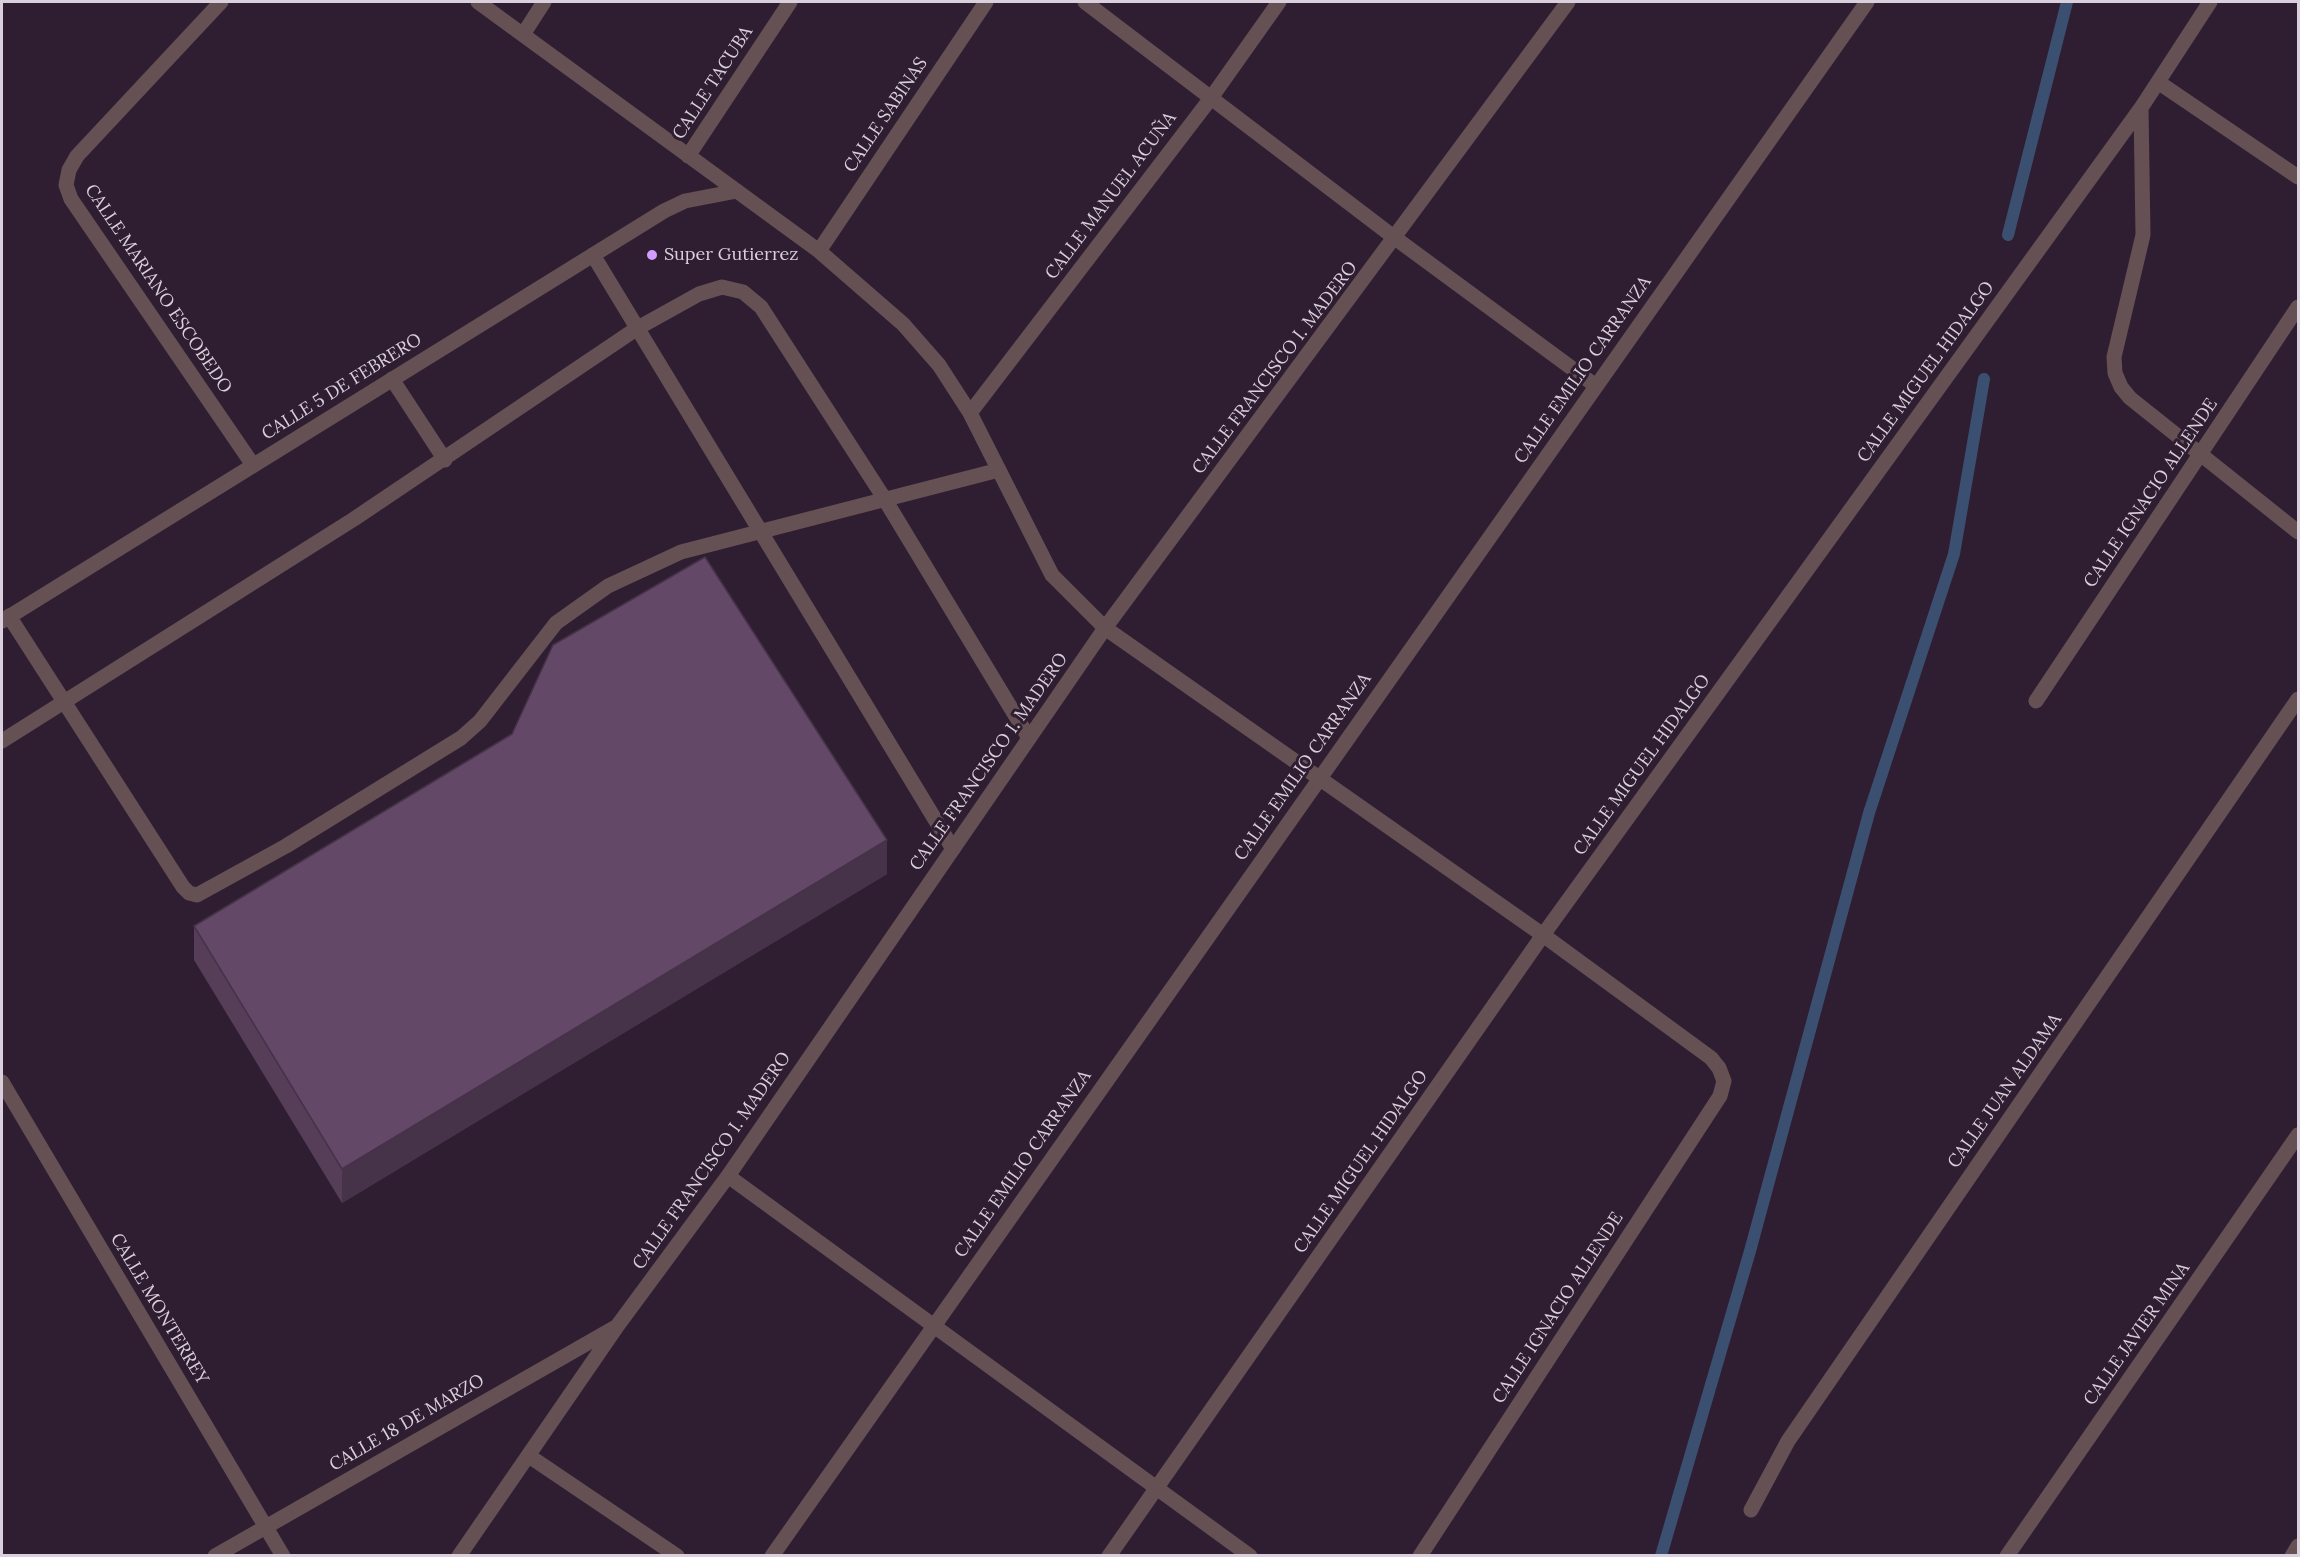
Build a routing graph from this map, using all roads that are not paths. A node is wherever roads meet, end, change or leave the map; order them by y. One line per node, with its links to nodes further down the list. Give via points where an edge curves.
1 (221, 2): 28 (street, CALLE MARIANO ESCOBEDO, via 77,156 66,184 72,199)
2 (478, 2): 11 (street)
3 (544, 2): 11 (street)
4 (790, 2): 15 (street, CALLE TACUBA)
5 (986, 2): 19 (street, CALLE SABINAS)
6 (1085, 2): 13 (street)
7 (1279, 2): 13 (street, CALLE MANUEL ACUÑA)
8 (1568, 2): 18 (street, CALLE FRANCISCO I. MADERO)
9 (1867, 2): 24 (street, CALLE EMILIO CARRANZA)
10 (2211, 2): 12 (street, CALLE MIGUEL HIDALGO)
11 (524, 33): 15 (street)
12 (2158, 82): 14 (street, CALLE MIGUEL HIDALGO); 16 (street)
13 (1211, 98): 18 (street); 25 (street, CALLE MANUEL ACUÑA)
14 (2141, 108): 26 (street, via 2143,235 2114,357 2115,373 2130,399); 42 (street, CALLE MIGUEL HIDALGO)
15 (688, 156): 17 (street)
16 (2298, 177)
17 (737, 191): 19 (street); 20 (street, CALLE 5 DE FEBRERO, via 685,201)
18 (1395, 238): 24 (street); 34 (street, CALLE FRANCISCO I. MADERO)
19 (819, 251): 25 (street, via 903,324 939,365)
20 (592, 255): 22 (street); 23 (street, CALLE 5 DE FEBRERO)
21 (2298, 307): 26 (street, CALLE IGNACIO ALLENDE)
22 (636, 329): 27 (street); 30 (street, via 699,294 722,287 743,292 761,307); 31 (street)
23 (392, 379): 27 (street); 28 (street, CALLE 5 DE FEBRERO)
24 (1596, 386): 40 (street, CALLE EMILIO CARRANZA)
25 (970, 413): 29 (street)
26 (2201, 455): 32 (street); 36 (street, CALLE IGNACIO ALLENDE)
27 (445, 459): 37 (street)
28 (253, 465): 33 (street, CALLE 5 DE FEBRERO)
29 (999, 470): 30 (street); 34 (street, via 1052,575)
30 (884, 498): 31 (street); 38 (street)
31 (762, 530): 37 (street, via 681,552 608,586 556,623 480,721 461,738 286,846 197,895 183,887); 41 (street)
32 (2298, 532)
33 (5, 619): 37 (street)
34 (1105, 628): 38 (street, CALLE FRANCISCO I. MADERO); 40 (street)
35 (2298, 699): 50 (street, CALLE JUAN ALDAMA, via 1788,1441)
36 (2036, 700)
37 (64, 702): 39 (street)
38 (1029, 738): 41 (street, CALLE FRANCISCO I. MADERO)
39 (2, 741)
40 (1319, 778): 42 (street); 47 (street, CALLE EMILIO CARRANZA)
41 (953, 849): 45 (street, CALLE FRANCISCO I. MADERO)
42 (1544, 934): 49 (street, CALLE MIGUEL HIDALGO); 60 (street, CALLE IGNACIO ALLENDE, via 1711,1058 1724,1081 1720,1096)
43 (2, 1082): 51 (street, CALLE MONTERREY)
44 (2298, 1135): 61 (street, CALLE JAVIER MINA)
45 (728, 1176): 46 (street, CALLE FRANCISCO I. MADERO); 47 (street)
46 (618, 1325): 48 (street, CALLE FRANCISCO I. MADERO); 51 (street, CALLE 18 DE MARZO)
47 (934, 1325): 49 (street); 57 (street, CALLE EMILIO CARRANZA)
48 (529, 1456): 55 (street, CALLE FRANCISCO I. MADERO); 56 (street)
49 (1156, 1489): 58 (street, CALLE MIGUEL HIDALGO); 59 (street)
50 (1752, 1510)
51 (266, 1526): 53 (street, CALLE 18 DE MARZO); 54 (street, CALLE MONTERREY)
52 (2298, 1546): 62 (street)
53 (215, 1556)
54 (283, 1556)
55 (459, 1556)
56 (677, 1556)
57 (772, 1556)
58 (1109, 1556)
59 (1250, 1556)
60 (1420, 1556)
61 (2007, 1556)
62 (2292, 1556)

